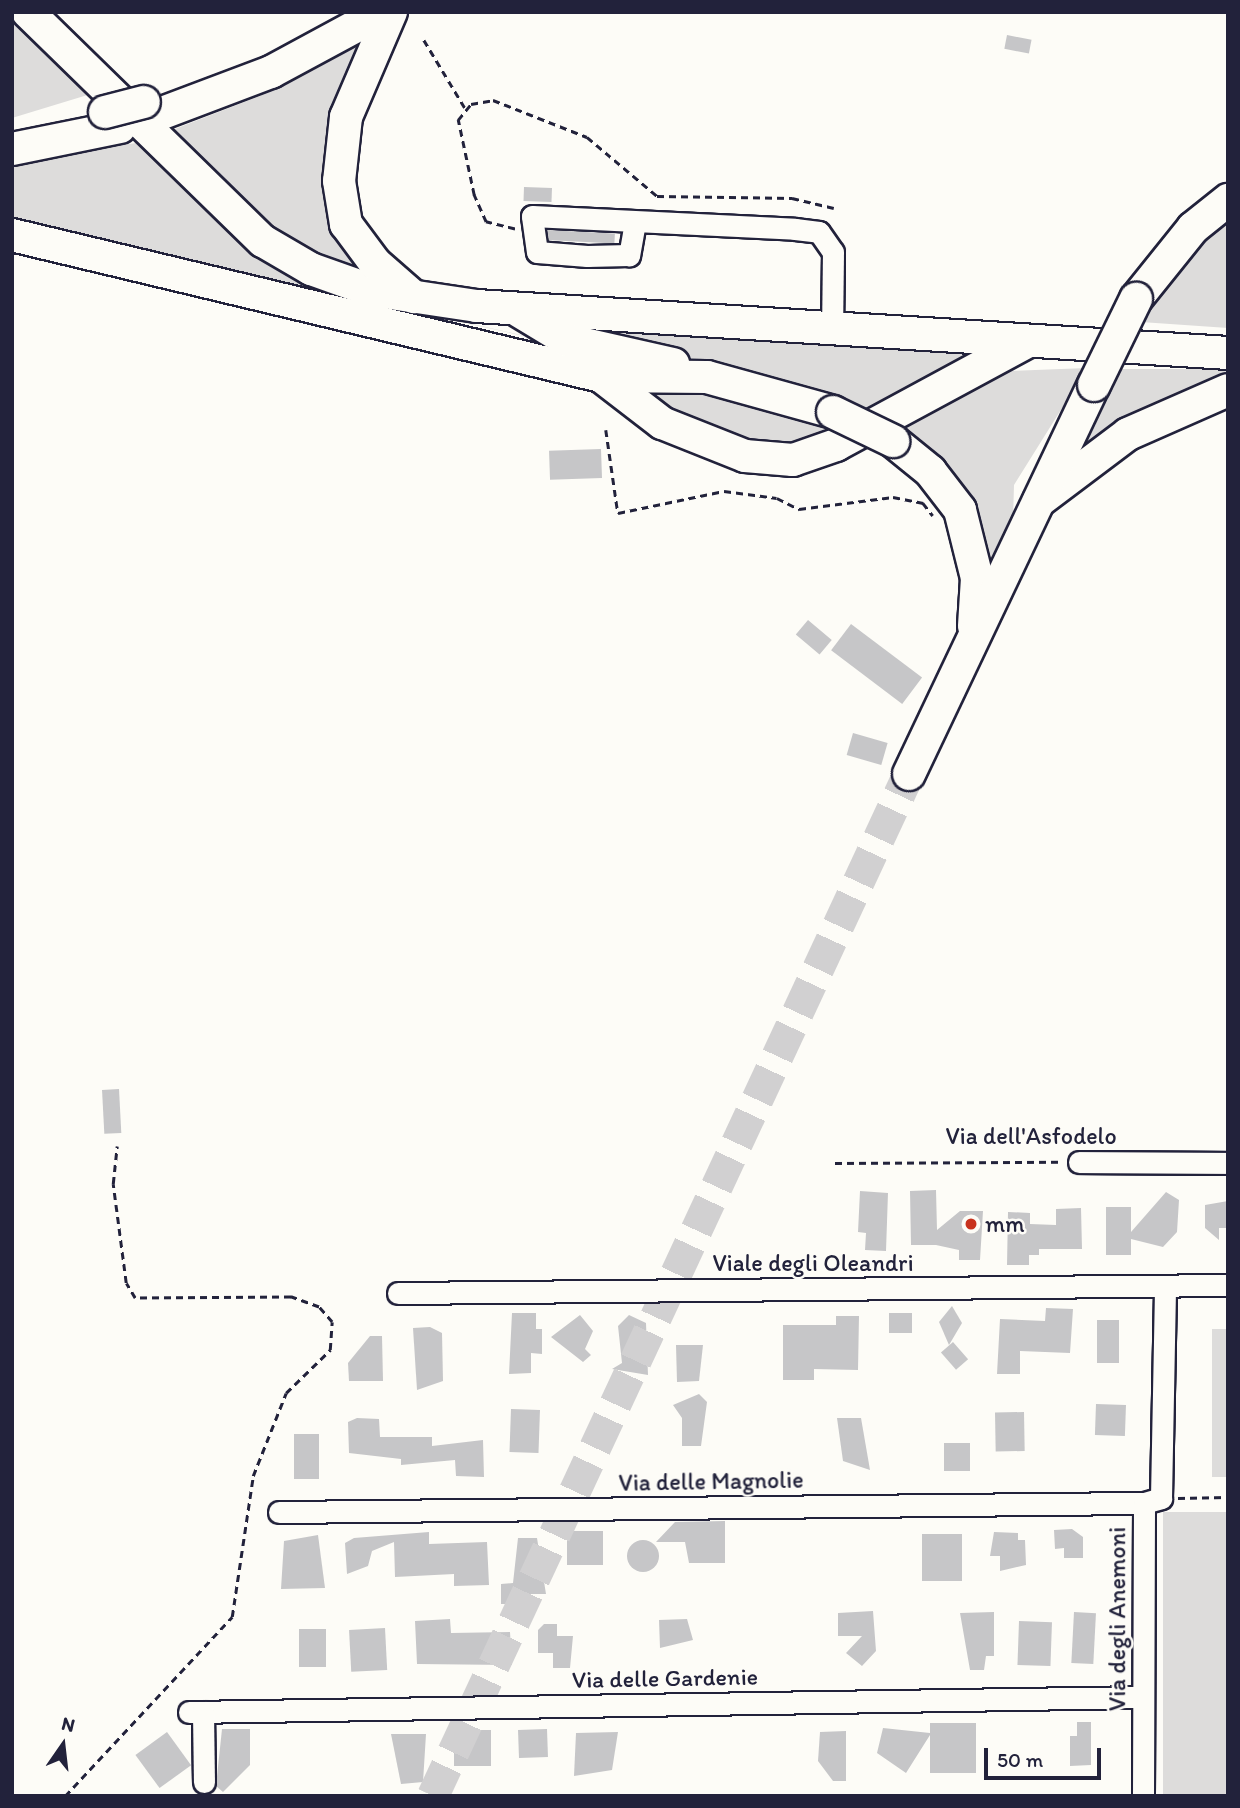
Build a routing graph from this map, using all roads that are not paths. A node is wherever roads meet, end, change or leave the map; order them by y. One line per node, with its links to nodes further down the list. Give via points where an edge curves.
1 (28, 12): 12 (highway, via 263,241 312,269)
2 (357, 12): 5 (highway)
3 (382, 12): 5 (highway, via 271,72)
4 (391, 12): 12 (highway, via 346,117 339,181 346,224 375,263)
5 (151, 109): 6 (highway)
6 (113, 119): 7 (highway); 8 (highway)
7 (12, 130)
8 (12, 149)
9 (1228, 200): 20 (highway, bridge, via 1193,228 1136,299)
10 (635, 222): 10 (street, via 629,255 587,256 537,252 532,216); 14 (street, via 819,232 833,252)
11 (12, 235): 17 (highway)
12 (415, 298): 13 (highway)
13 (514, 308): 14 (highway); 18 (highway, via 566,340)
14 (832, 329): 15 (highway)
15 (1029, 340): 16 (highway); 17 (highway, via 836,445 793,460 745,456 662,423)
16 (1228, 353)
17 (601, 376): 18 (highway)
18 (708, 377): 21 (highway, bridge, via 833,412 893,441 930,471 960,510 977,578)
19 (1228, 390): 20 (highway, via 1128,434)
20 (1039, 501): 21 (highway)
21 (973, 640): 22 (highway)
22 (909, 774)
23 (1079, 1162): 24 (street, Via dell'Asfodelo)
24 (1228, 1163)
25 (1228, 1285): 26 (street, Viale degli Oleandri)
26 (1165, 1287): 27 (street, Viale degli Oleandri); 28 (street, Via degli Anemoni)
27 (398, 1293)
28 (1152, 1501): 29 (street, Via delle Magnolie); 30 (street, Via degli Anemoni)
29 (279, 1511)
30 (1142, 1697): 31 (street, Via delle Gardenie, via 195,1712); 32 (street, Via degli Anemoni)
31 (199, 1781)
32 (1143, 1796)

